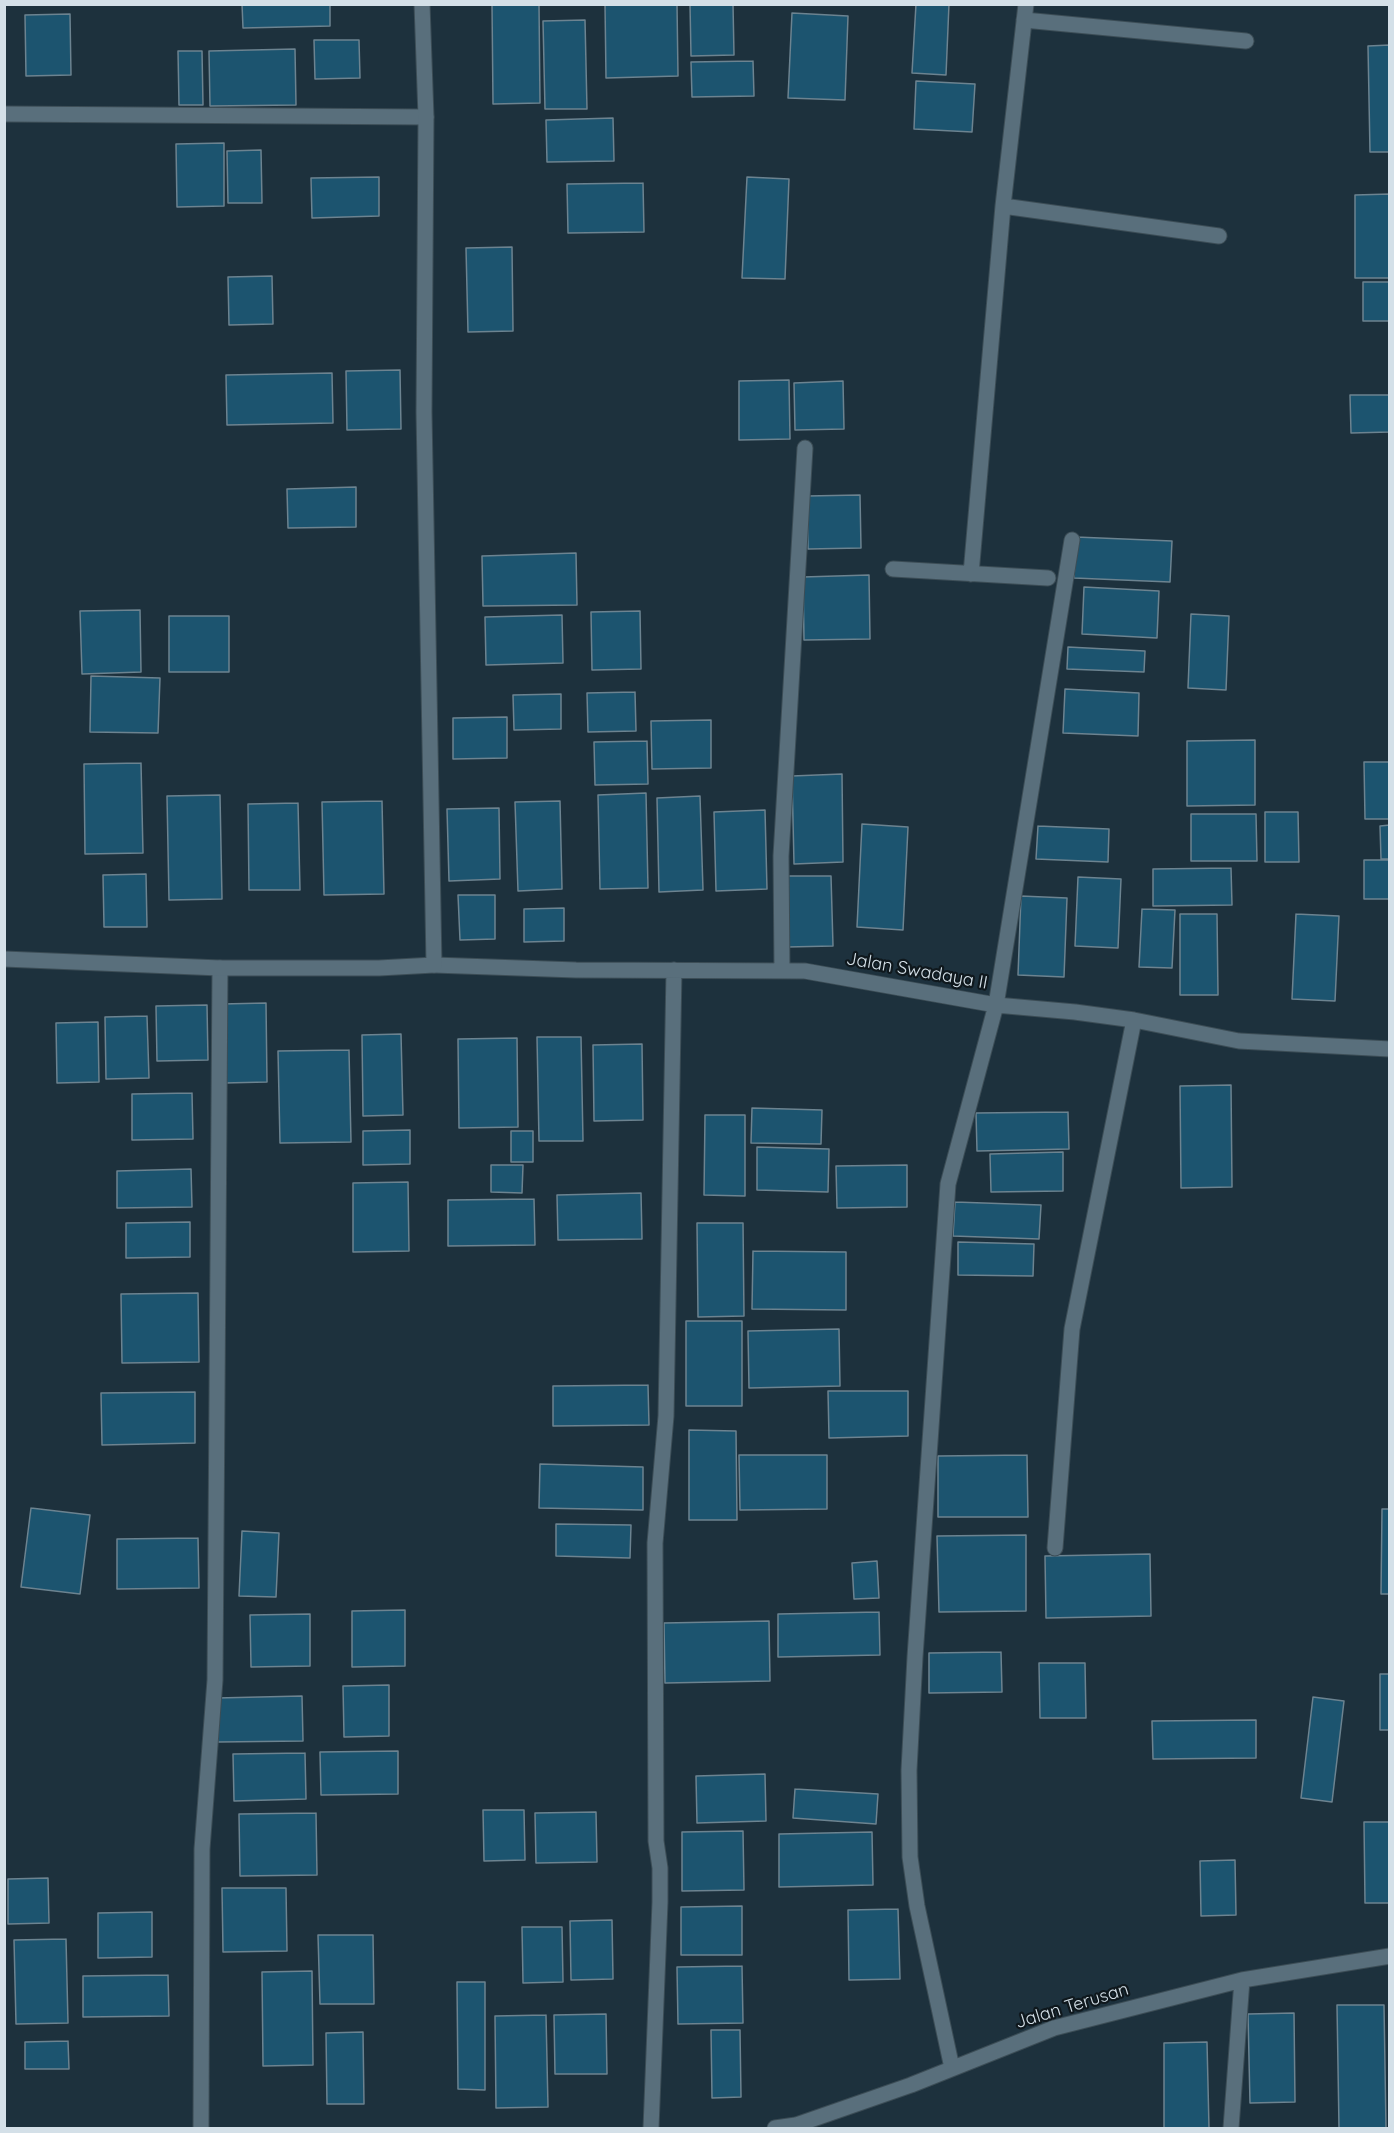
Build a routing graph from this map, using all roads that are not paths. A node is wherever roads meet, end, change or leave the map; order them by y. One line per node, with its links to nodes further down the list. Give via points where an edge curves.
1 (422, 4): 5 (street)
2 (1025, 12): 3 (street); 6 (street)
3 (1246, 41)
4 (4, 114): 5 (street)
5 (426, 117): 14 (street, via 424,412)
6 (1003, 206): 7 (street); 11 (street)
7 (1219, 236)
8 (805, 448): 17 (street, via 781,856)
9 (1072, 540): 18 (street)
10 (893, 569): 11 (street)
11 (971, 574): 12 (street)
12 (1048, 578)
13 (4, 959): 15 (street, Jalan Swadaya II)
14 (434, 965): 15 (street, Jalan Swadaya II); 16 (street, Jalan Swadaya II)
15 (220, 968): 25 (street, via 216,1669 202,1849)
16 (674, 970): 17 (street, Jalan Swadaya II); 26 (street, via 666,1416 655,1543 656,1841 660,1902)
17 (782, 971): 18 (street, Jalan Swadaya II, via 805,971)
18 (996, 1005): 19 (street, Jalan Swadaya II); 24 (street, via 948,1184 909,1770 910,1857)
19 (1127, 1019): 20 (street, Jalan Swadaya II, via 1239,1041); 21 (street, via 1072,1329)
20 (1389, 1049)
21 (1055, 1548)
22 (1389, 1956): 23 (street, Jalan Terusan)
23 (1242, 1980): 24 (street, Jalan Terusan, via 1054,2028); 28 (street)
24 (952, 2068): 27 (street, Jalan Terusan)
25 (201, 2128)
26 (651, 2128)
27 (775, 2128)
28 (1231, 2128)

